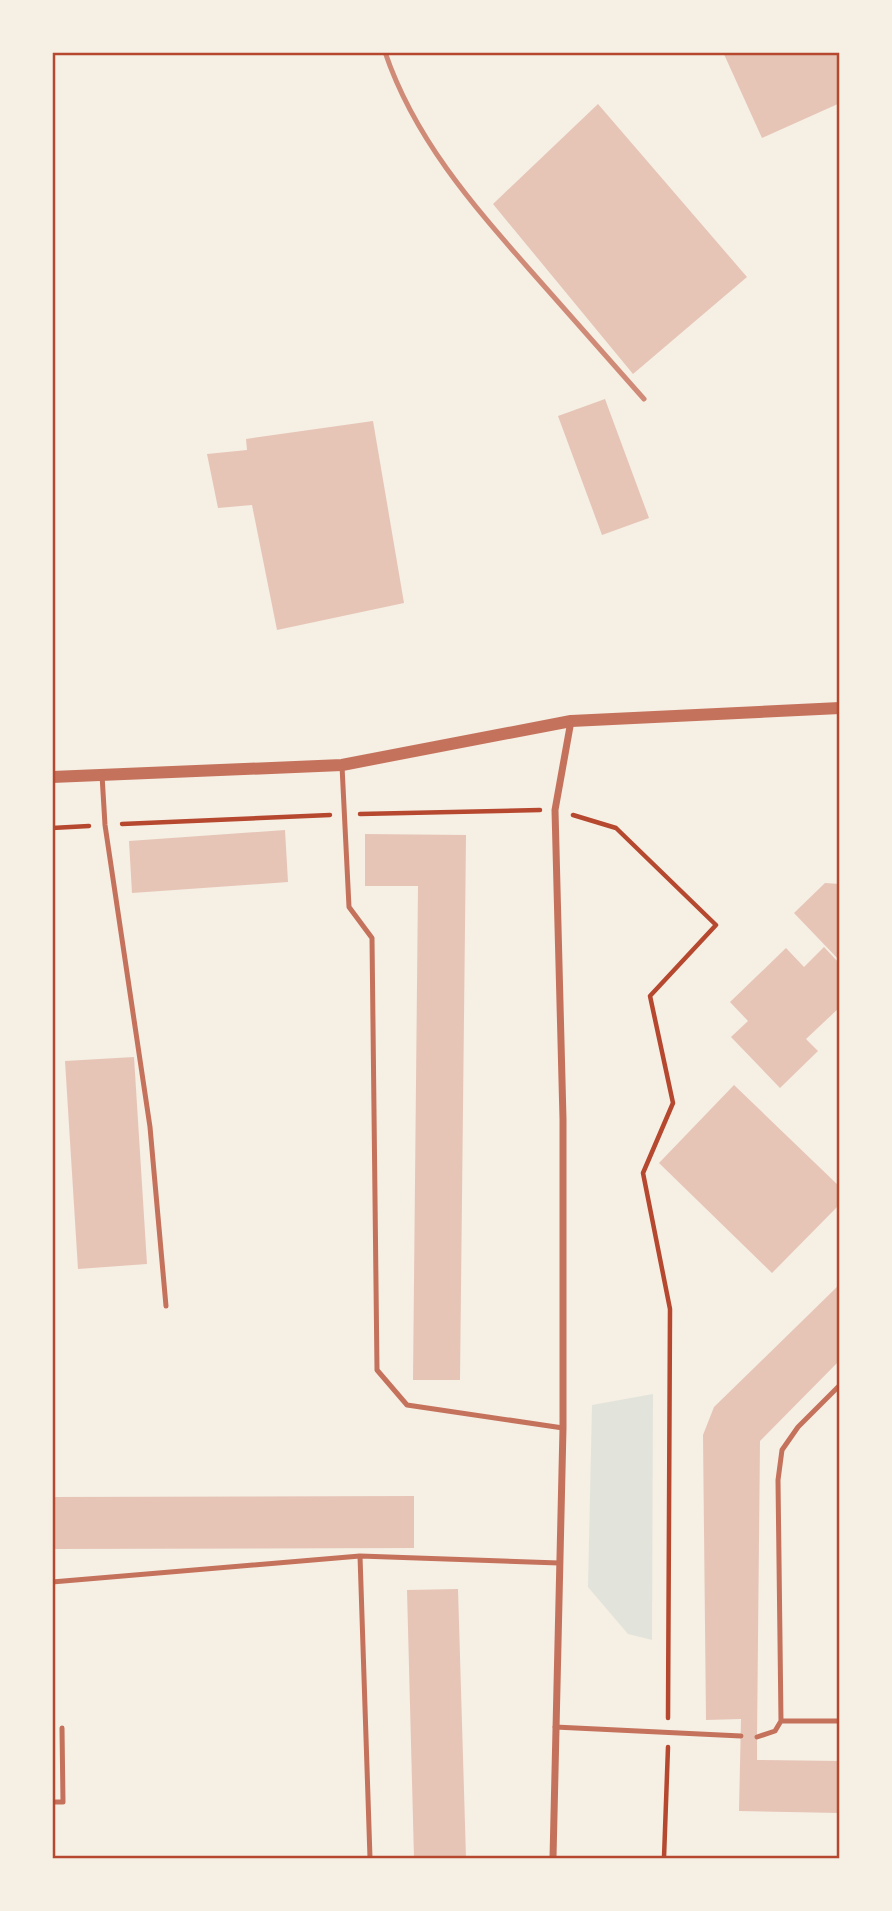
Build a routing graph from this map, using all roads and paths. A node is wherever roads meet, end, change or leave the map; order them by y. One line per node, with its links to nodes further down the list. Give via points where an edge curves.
1 (839, 710): 2 (street)
2 (571, 721): 3 (street); 6 (street)
3 (342, 765): 4 (street); 7 (lane)
4 (102, 775): 5 (street); 8 (lane)
5 (52, 777)
6 (555, 810): 7 (path); 12 (street); 20 (path, via 615,828 716,925 650,996 673,1103 643,1173 670,1309)
7 (345, 814): 8 (path); 12 (lane, via 349,907 372,938 377,1370 407,1405)
8 (106, 825): 9 (path); 10 (lane, via 150,1127)
9 (52, 828)
10 (166, 1306)
11 (839, 1385): 16 (lane, via 798,1426 782,1450 778,1480)
12 (563, 1428): 14 (street)
13 (360, 1556): 14 (lane); 15 (lane); 24 (lane)
14 (559, 1563): 18 (street)
15 (52, 1582)
16 (781, 1721): 17 (lane); 22 (lane, via 775,1731)
17 (839, 1721)
18 (555, 1727): 20 (lane); 25 (street)
19 (62, 1728): 23 (lane, via 63,1802)
20 (668, 1734): 21 (lane); 26 (path)
21 (741, 1736)
22 (757, 1737)
23 (52, 1802)
24 (370, 1858)
25 (553, 1858)
26 (664, 1858)

